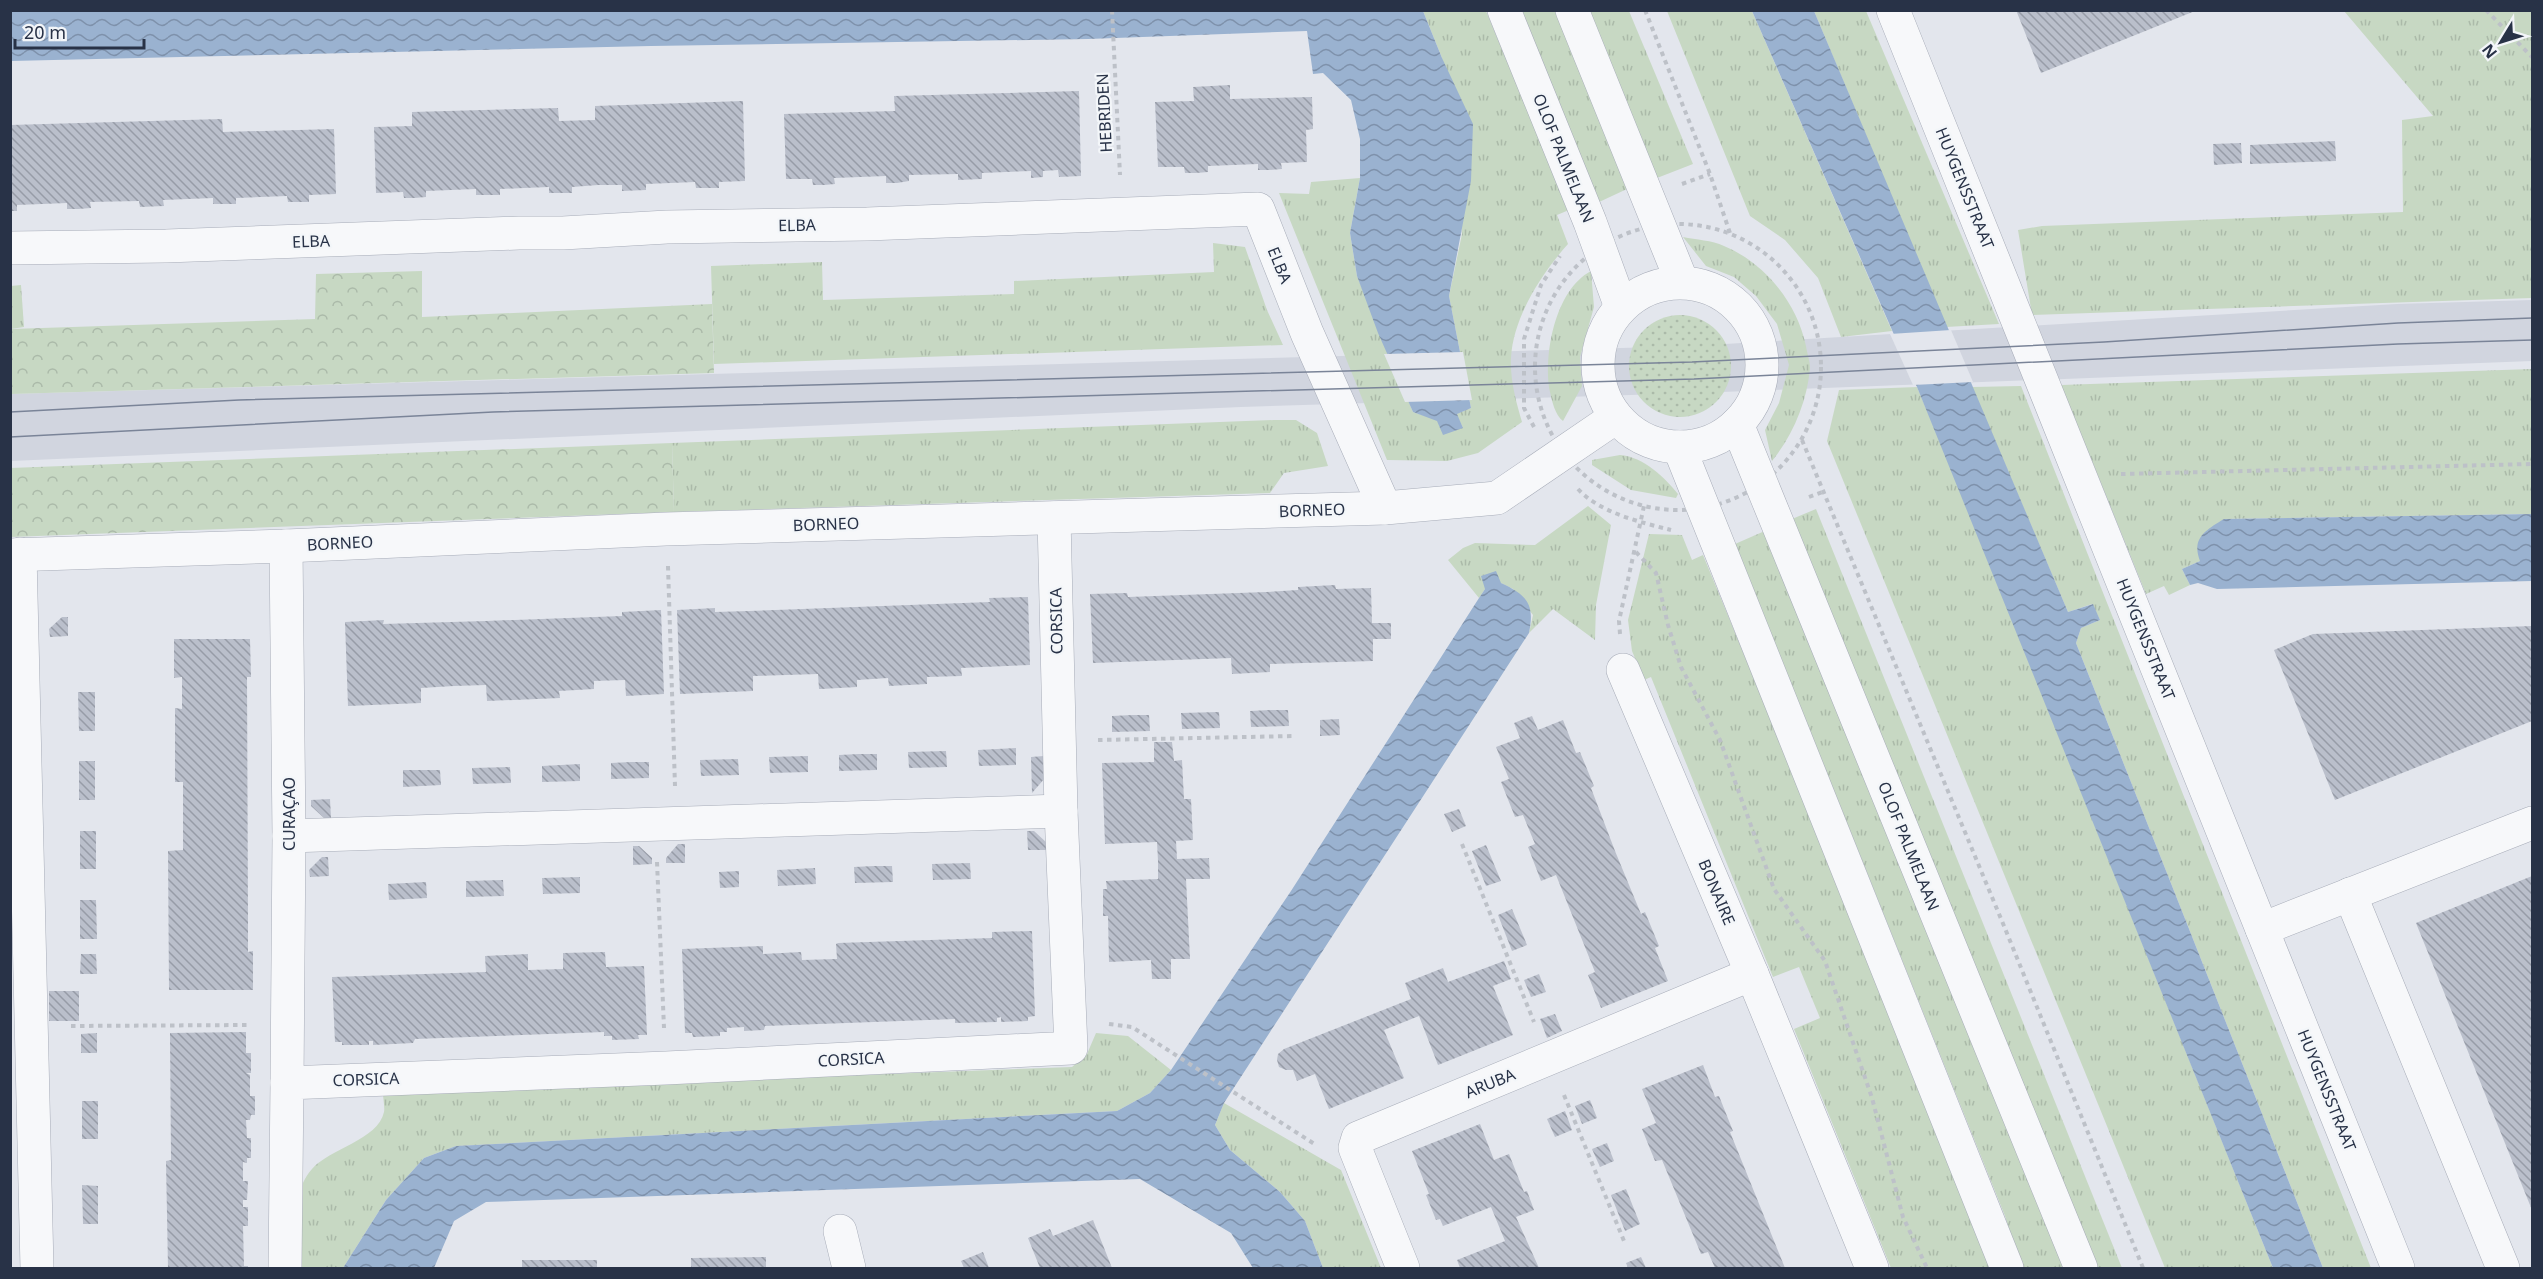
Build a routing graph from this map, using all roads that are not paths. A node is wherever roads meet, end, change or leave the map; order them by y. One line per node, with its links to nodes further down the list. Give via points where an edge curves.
1 (1504, 10): 6 (street, OLOF PALMELAAN)
2 (1572, 10): 5 (street)
3 (1893, 10): 19 (street, HUYGENSSTRAAT)
4 (10, 248): 10 (street, ELBA, via 1258,209)
5 (1682, 282): 6 (street, via 1649,288); 8 (street, via 1712,290 1739,308 1760,345 1758,388)
6 (1621, 307): 7 (street, via 1600,341 1598,361 1599,381)
7 (1616, 417): 9 (street, via 1645,439); 10 (street, BORNEO, via 1497,498)
8 (1737, 424): 9 (street, via 1710,441); 29 (street, OLOF PALMELAAN)
9 (1679, 447): 28 (street)
10 (1385, 508): 11 (street, BORNEO)
11 (1054, 518): 12 (street, BORNEO, via 666,529); 15 (street, CORSICA)
12 (286, 546): 13 (street, BORNEO); 17 (street, CURAÇAO)
13 (15, 554): 23 (street)
14 (1623, 670): 20 (street, BONAIRE)
15 (1060, 811): 17 (street); 21 (street, CORSICA, via 1071,1048)
16 (2532, 823): 18 (street)
17 (289, 836): 21 (street, CURAÇAO)
18 (2350, 894): 19 (street); 31 (street)
19 (2262, 929): 30 (street, HUYGENSSTRAAT)
20 (1752, 974): 26 (street, ARUBA, via 1358,1138 1355,1148); 27 (street, BONAIRE)
21 (287, 1083): 24 (street)
22 (840, 1231): 25 (street)
23 (36, 1269)
24 (285, 1269)
25 (849, 1269)
26 (1403, 1269)
27 (1872, 1269)
28 (2007, 1269)
29 (2081, 1269)
30 (2398, 1269)
31 (2503, 1269)

